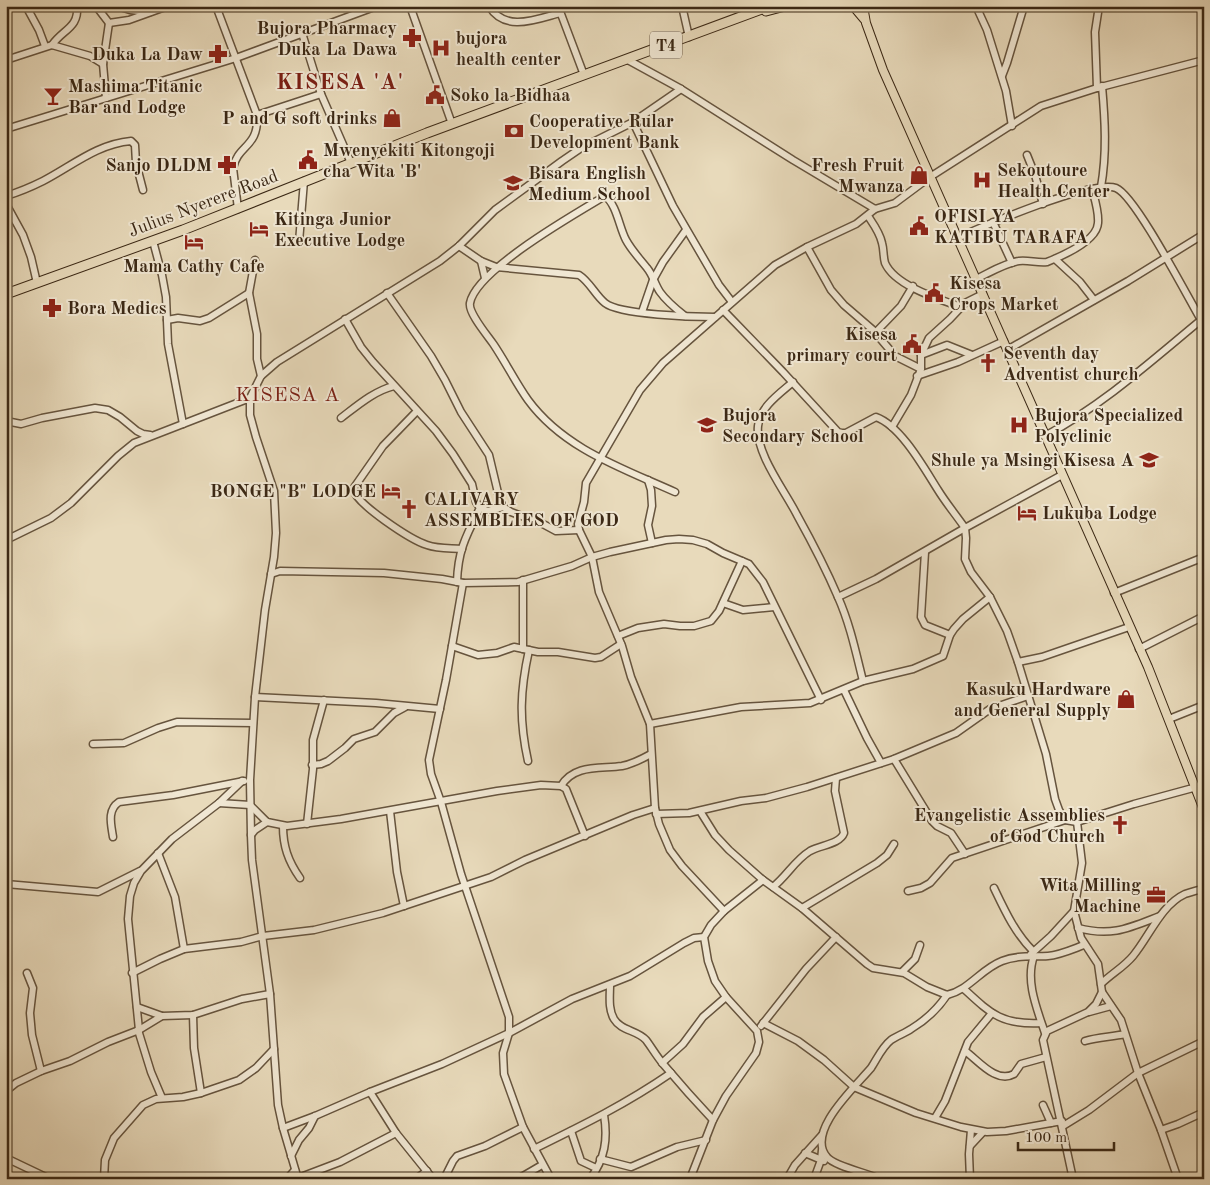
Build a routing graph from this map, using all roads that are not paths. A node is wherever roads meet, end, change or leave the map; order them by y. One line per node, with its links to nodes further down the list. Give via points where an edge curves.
1 (26, 6): 25 (street)
2 (77, 6): 25 (street, via 77,19)
3 (96, 6): 22 (street)
4 (116, 6): 19 (street)
5 (168, 6): 19 (street)
6 (216, 6): 26 (street)
7 (376, 6): 23 (street)
8 (410, 6): 39 (street)
9 (489, 6): 18 (street, via 502,19 519,23)
10 (682, 6): 24 (street)
11 (770, 6): 20 (highway, Julius Nyerere Road / T4)
12 (785, 6): 20 (highway, Julius Nyerere Road / T4)
13 (853, 6): 21 (main road)
14 (863, 6): 21 (main road)
15 (976, 6): 32 (street)
16 (1024, 6): 32 (street)
17 (1099, 6): 33 (street, via 1095,32)
18 (559, 10): 31 (street)
19 (152, 12): 22 (street)
20 (749, 15): 24 (highway, Julius Nyerere Road / T4)
21 (866, 23): 44 (main road)
22 (109, 24): 30 (street)
23 (302, 33): 26 (street); 35 (street)
24 (689, 37): 28 (highway, Julius Nyerere Road / T4)
25 (48, 45): 27 (street); 30 (street, via 90,56)
26 (236, 58): 36 (street); 37 (street)
27 (6, 60)
28 (628, 60): 31 (highway, Julius Nyerere Road / T4); 34 (street)
29 (1204, 60): 33 (street)
30 (103, 64): 36 (street)
31 (584, 76): 39 (highway, Julius Nyerere Road / T4)
32 (1002, 76): 40 (street)
33 (1099, 87): 40 (street, via 1041,106); 46 (street, via 1104,112 1106,162)
34 (681, 89): 38 (street); 53 (street)
35 (321, 94): 37 (street); 43 (street)
36 (106, 98): 41 (street)
37 (257, 116): 52 (street, via 256,134 234,162)
38 (634, 122): 56 (street); 61 (street, via 562,161 495,210)
39 (452, 124): 43 (highway, Julius Nyerere Road / T4)
40 (1012, 126): 44 (street)
41 (6, 129)
42 (1027, 155): 50 (street)
43 (351, 163): 45 (highway, Julius Nyerere Road / T4)
44 (930, 177): 53 (street, via 895,203); 58 (main road)
45 (304, 181): 52 (highway, Julius Nyerere Road / T4); 60 (street)
46 (1102, 187): 47 (street); 63 (street, via 1118,188)
47 (1092, 189): 50 (street); 64 (street, via 1098,214 1096,233)
48 (143, 190): 49 (street, via 135,145 131,141 118,142 94,152 43,181)
49 (6, 196)
50 (1043, 204): 55 (street)
51 (7, 205): 72 (street, via 23,234)
52 (238, 209): 59 (highway, Julius Nyerere Road / T4)
53 (875, 209): 54 (street)
54 (868, 216): 62 (street); 73 (street, via 879,233 889,270)
55 (992, 222): 58 (street); 67 (street)
56 (686, 230): 71 (street); 79 (street)
57 (1204, 234): 63 (street)
58 (957, 238): 70 (main road)
59 (152, 241): 72 (highway, Julius Nyerere Road / T4); 86 (street, via 162,275)
60 (299, 242)
61 (459, 246): 66 (street); 75 (street)
62 (808, 246): 79 (street, via 775,265); 88 (street, via 831,290)
63 (1166, 257): 78 (street); 87 (street)
64 (1055, 259): 67 (street, via 1040,263); 78 (street)
65 (255, 260): 74 (street)
66 (481, 261): 68 (street); 69 (street)
67 (1012, 263): 70 (street)
68 (496, 267): 69 (street); 71 (street, via 605,196 615,211 625,239); 82 (street, via 579,275 612,308)
69 (485, 278): 108 (street, via 470,302 476,320 528,400 573,443)
70 (976, 279): 76 (main road)
71 (653, 280): 82 (street); 83 (street, via 670,305)
72 (36, 283): 77 (highway, Julius Nyerere Road / T4)
73 (912, 286): 80 (street); 88 (street, via 901,306)
74 (249, 293): 86 (street, via 200,321); 94 (street, via 258,334 257,359)
75 (387, 294): 85 (street); 112 (street, via 435,362 461,412 489,455)
76 (982, 294): 80 (street); 89 (main road)
77 (7, 295)
78 (1094, 300): 90 (street)
79 (732, 302): 81 (street)
80 (961, 307): 91 (street, via 929,338)
81 (723, 310): 84 (street); 97 (street)
82 (642, 312): 83 (street)
83 (685, 316): 84 (street)
84 (715, 317): 108 (street, via 640,390)
85 (345, 319): 94 (street); 96 (street, via 361,347)
86 (167, 320): 104 (street, via 168,344)
87 (1202, 323): 107 (street, via 1110,395)
88 (875, 333): 93 (street, via 895,356)
89 (1004, 341): 90 (main road); 92 (street)
90 (1008, 350): 107 (main road)
91 (921, 355): 92 (street, via 947,345); 93 (street)
92 (972, 355): 95 (street)
93 (920, 369): 95 (street)
94 (261, 376): 100 (street)
95 (917, 376): 105 (street, via 905,407)
96 (387, 378): 98 (street); 99 (street)
97 (792, 382): 105 (street, via 838,432 846,433 876,417); 127 (street, via 765,408 758,424 758,436 768,463 810,538)
98 (394, 386): 99 (street); 101 (street)
99 (384, 388): 102 (street)
100 (250, 398): 104 (street); 123 (street, via 250,414 274,491 276,533)
101 (417, 410): 113 (street, via 436,431 472,484); 118 (street, via 383,446 353,489 354,494 374,512 416,540 439,548)
102 (341, 418)
103 (6, 421): 106 (street, via 21,424 95,408 108,410 137,431)
104 (183, 424): 106 (street)
105 (892, 428): 114 (street)
106 (152, 435): 116 (street, via 134,443 118,456 51,518)
107 (1045, 436): 109 (main road)
108 (600, 459): 110 (street); 115 (street, via 586,483)
109 (1062, 475): 114 (street); 126 (main road)
110 (648, 480): 111 (street); 117 (street, via 652,506 648,525)
111 (675, 492)
112 (503, 507): 113 (street, via 488,511); 115 (street, via 556,531)
113 (480, 508): 118 (street)
114 (965, 528): 119 (street); 128 (street, via 965,559)
115 (579, 530): 120 (street)
116 (6, 540)
117 (652, 543): 120 (street); 122 (street, via 693,540)
118 (462, 549): 125 (street, via 458,560)
119 (925, 552): 127 (street); 133 (street, via 921,618 925,625)
120 (592, 557): 124 (street); 134 (street, via 600,592)
121 (1204, 557): 126 (street)
122 (742, 561): 129 (street); 130 (street, via 754,569)
123 (271, 574): 125 (street, via 280,571 384,573); 142 (street)
124 (523, 580): 125 (street); 138 (street)
125 (460, 582): 136 (street)
126 (1114, 594): 132 (main road)
127 (838, 597): 140 (street)
128 (990, 597): 133 (street, via 963,619); 139 (street)
129 (723, 603): 130 (street, via 743,610); 134 (street, via 711,620 694,626 664,624 638,628)
130 (774, 607): 145 (street)
131 (1204, 616): 137 (street)
132 (1129, 626): 137 (main road); 139 (street, via 1042,657)
133 (950, 635): 140 (street, via 946,652 938,660)
134 (618, 636): 135 (street)
135 (621, 644): 138 (street, via 595,658); 151 (street)
136 (452, 646): 138 (street, via 478,654 497,653 514,647); 148 (street)
137 (1140, 649): 149 (main road)
138 (526, 650): 155 (street, via 520,714)
139 (1018, 662): 143 (street)
140 (863, 681): 141 (street)
141 (844, 690): 145 (street); 156 (street)
142 (255, 696): 144 (street); 150 (street)
143 (1028, 696): 154 (street, via 990,709 956,733); 171 (street, via 1046,754 1055,799)
144 (324, 700): 147 (street); 157 (street, via 313,740)
145 (821, 700): 151 (street, via 800,705 741,706)
146 (1204, 705): 149 (street)
147 (405, 706): 148 (street); 157 (street, via 374,732 354,739 328,761)
148 (440, 710): 164 (street, via 429,760)
149 (1169, 719): 163 (main road)
150 (253, 723): 152 (street, via 177,722 124,743); 159 (street)
151 (650, 724): 153 (street)
152 (93, 744)
153 (651, 754): 162 (street, via 624,766 591,768 566,778); 170 (street)
154 (894, 759): 156 (street); 181 (street, via 924,809 937,826 951,833)
155 (528, 761)
156 (881, 763): 158 (street)
157 (312, 765): 174 (street)
158 (836, 778): 169 (street, via 766,798); 187 (street, via 835,791 843,836 802,857)
159 (250, 780): 160 (street); 166 (street)
160 (242, 781): 165 (street); 178 (street, via 119,802 111,811)
161 (1204, 785): 163 (street)
162 (561, 786): 164 (street, via 541,785); 177 (street, via 570,797)
163 (1195, 786): 167 (main road); 173 (street)
164 (441, 802): 168 (street); 186 (street)
165 (219, 803): 166 (street); 180 (street, via 186,826)
166 (250, 805): 172 (street); 176 (street)
167 (1204, 810)
168 (390, 811): 174 (street); 191 (street)
169 (700, 811): 170 (street, via 676,815); 184 (street, via 722,842)
170 (655, 812): 177 (street, via 633,815); 194 (street, via 670,850)
171 (1064, 820): 173 (street); 181 (street)
172 (267, 822): 175 (street); 176 (street)
173 (1077, 822): 193 (street, via 1082,863)
174 (307, 824): 175 (street)
175 (283, 826): 183 (street, via 285,851)
176 (251, 835): 197 (street)
177 (585, 836): 186 (street)
178 (113, 837)
179 (894, 844): 192 (street, via 877,863)
180 (158, 853): 182 (street); 202 (street, via 174,897)
181 (965, 854): 190 (street, via 952,858 926,886)
182 (141, 871): 185 (street, via 98,892); 207 (street, via 130,896 128,920)
183 (300, 878)
184 (763, 880): 187 (street); 194 (street)
185 (6, 884)
186 (465, 886): 191 (street); 226 (street, via 509,1017)
187 (773, 887): 192 (street)
188 (994, 888): 203 (street, via 1014,930)
189 (1204, 889): 195 (street, via 1185,894)
190 (908, 891)
191 (404, 906): 197 (street, via 314,930)
192 (802, 908): 199 (street)
193 (1074, 910): 196 (street); 203 (street)
194 (724, 911): 198 (street)
195 (1160, 916): 196 (street, via 1116,932); 208 (street, via 1135,954)
196 (1078, 928): 201 (street)
197 (263, 936): 202 (street); 213 (street)
198 (704, 937): 210 (street, via 684,943 639,972); 215 (street, via 708,962)
199 (836, 937): 205 (street, via 873,968); 222 (street)
200 (920, 945): 205 (street, via 915,959)
201 (1084, 945): 203 (street, via 1058,954); 204 (street)
202 (184, 949): 207 (street)
203 (1032, 954): 211 (street, via 998,963); 223 (street, via 1030,978)
204 (1100, 971): 208 (street); 209 (street)
205 (902, 972): 214 (street)
206 (27, 973): 235 (street, via 33,988 32,1035)
207 (132, 973): 217 (street)
208 (1112, 973): 209 (street)
209 (1101, 984): 212 (street)
210 (610, 985): 226 (street, via 572,999); 234 (street, via 612,1014 616,1021 645,1040)
211 (964, 989): 214 (street); 219 (street)
212 (1102, 992): 216 (street); 218 (street)
213 (270, 994): 220 (street, via 242,999); 231 (street)
214 (947, 995): 238 (street, via 928,1018 890,1041)
215 (726, 997): 225 (street); 234 (street, via 703,1017 683,1044)
216 (1110, 1006): 218 (street); 228 (street, via 1121,1020)
217 (137, 1007): 221 (street); 224 (street)
218 (1088, 1012): 227 (street)
219 (992, 1013): 223 (street, via 1012,1022); 232 (street, via 968,1042)
220 (193, 1015): 221 (street); 243 (street)
221 (162, 1016): 224 (street)
222 (763, 1023): 225 (street); 239 (street, via 798,1041)
223 (1041, 1023): 227 (street)
224 (139, 1030): 235 (street); 244 (street)
225 (757, 1031): 250 (street, via 756,1053 726,1096)
226 (509, 1033): 242 (street, via 415,1076); 253 (street, via 503,1053 504,1074)
227 (1045, 1033): 233 (street)
228 (1125, 1034): 229 (street); 237 (street)
229 (1085, 1041)
230 (1204, 1041): 237 (street)
231 (274, 1049): 243 (street, via 239,1080); 254 (street)
232 (965, 1051): 233 (street, via 989,1070 1007,1077 1014,1074 1021,1064); 249 (street, via 948,1096)
233 (1046, 1057): 252 (street)
234 (662, 1063): 236 (street)
235 (41, 1071): 240 (street)
236 (671, 1073): 247 (street); 250 (street)
237 (1138, 1073): 252 (street, via 1089,1110); 256 (street)
238 (861, 1078): 239 (street); 241 (street)
239 (854, 1086): 241 (street); 260 (street)
240 (6, 1091)
241 (866, 1091): 249 (street)
242 (370, 1092): 248 (street); 259 (street)
243 (201, 1093): 244 (street)
244 (162, 1098): 276 (street, via 143,1105 114,1138 105,1160)
245 (1043, 1105): 251 (street)
246 (1204, 1112): 256 (street)
247 (604, 1115): 257 (street); 268 (street, via 606,1139)
248 (315, 1116): 254 (street); 266 (street)
249 (935, 1118): 255 (street)
250 (714, 1120): 261 (street)
251 (1051, 1123): 252 (street); 258 (street)
252 (1062, 1124): 290 (street)
253 (523, 1127): 263 (street); 281 (street, via 457,1156)
254 (283, 1128): 266 (street)
255 (971, 1130): 258 (street); 262 (street)
256 (1162, 1130): 291 (street)
257 (571, 1131): 263 (street); 272 (street, via 581,1161)
258 (983, 1132): 262 (street)
259 (396, 1133): 274 (street); 278 (street)
260 (822, 1134): 264 (street); 265 (street)
261 (706, 1140): 268 (street, via 677,1147 631,1167); 285 (street)
262 (970, 1146): 289 (street)
263 (534, 1149): 271 (street)
264 (822, 1150): 269 (street); 270 (street)
265 (804, 1153): 269 (street); 286 (street)
266 (291, 1156): 273 (street)
267 (6, 1158): 275 (street)
268 (600, 1159): 272 (street)
269 (821, 1160): 270 (street); 287 (street)
270 (832, 1162): 288 (street)
271 (542, 1165): 282 (street); 283 (street)
272 (596, 1168): 284 (street)
273 (295, 1170): 277 (street); 278 (street)
274 (427, 1171): 279 (street); 280 (street)
275 (50, 1179)
276 (104, 1179)
277 (288, 1179)
278 (298, 1179)
279 (416, 1179)
280 (433, 1179)
281 (444, 1179)
282 (518, 1179)
283 (551, 1179)
284 (590, 1179)
285 (690, 1179)
286 (787, 1179)
287 (814, 1179)
288 (880, 1179)
289 (970, 1179)
290 (1073, 1179)
291 (1178, 1179)

